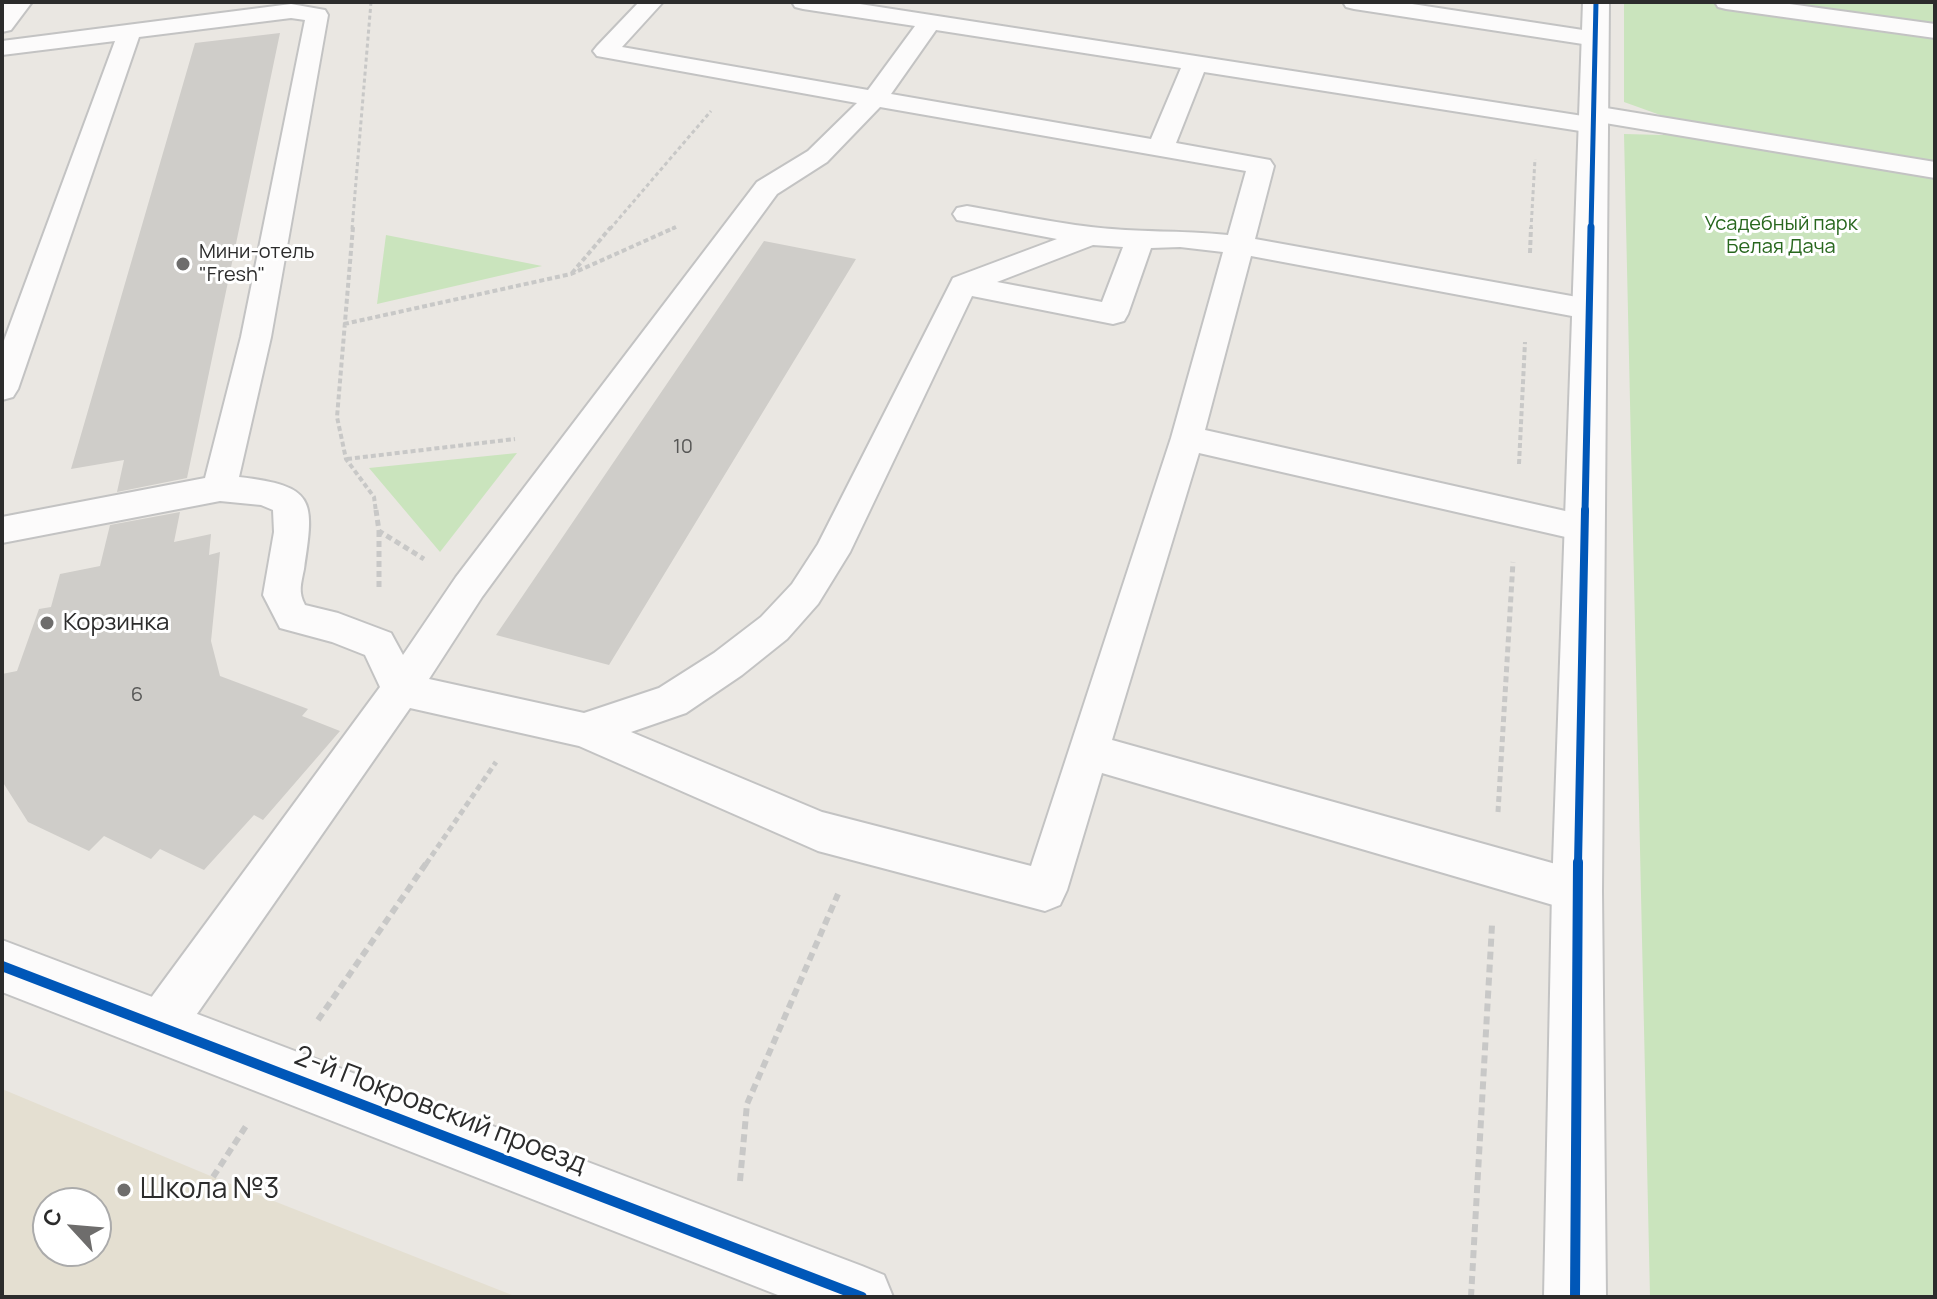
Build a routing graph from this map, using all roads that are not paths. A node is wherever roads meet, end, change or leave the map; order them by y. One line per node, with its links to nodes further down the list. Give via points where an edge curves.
1 (19, 2): 9 (street)
2 (652, 2): 14 (lane, via 605,51)
3 (803, 2): 7 (lane)
4 (1354, 2): 8 (lane)
5 (1726, 2): 11 (lane)
6 (212, 11): 10 (lane); 26 (lane, via 317,15 256,337)
7 (930, 21): 13 (lane); 14 (lane)
8 (1596, 21): 15 (street)
9 (2, 24)
10 (130, 31): 12 (lane); 24 (lane)
11 (1935, 31)
12 (2, 48)
13 (1196, 61): 15 (lane, via 1538,116); 16 (lane)
14 (876, 100): 16 (lane); 29 (lane, via 820,155 767,188 469,587)
15 (1593, 119): 17 (lane); 23 (street)
16 (1161, 147): 21 (lane, via 1261,166)
17 (1935, 170)
18 (967, 214): 19 (lane)
19 (1090, 236): 20 (lane); 22 (lane)
20 (1140, 240): 21 (lane, via 1180,238); 22 (lane, via 1113,314)
21 (1237, 245): 23 (lane); 25 (lane)
22 (963, 285): 30 (lane, via 832,552 805,594 774,628 672,701)
23 (1588, 309): 27 (street)
24 (2, 389)
25 (1187, 438): 27 (lane); 31 (lane)
26 (220, 488): 28 (lane); 29 (lane, via 265,493 290,503 292,532 281,595 293,617 378,644)
27 (1583, 528): 32 (street)
28 (2, 530)
29 (401, 689): 30 (lane); 34 (lane)
30 (584, 730): 31 (lane, via 818,831 1045,890)
31 (1088, 751): 32 (lane)
32 (1577, 891): 36 (street)
33 (2, 966): 34 (street, 2-й Покровский проезд)
34 (159, 1027): 35 (street, 2-й Покровский проезд)
35 (862, 1297)
36 (1575, 1297)

